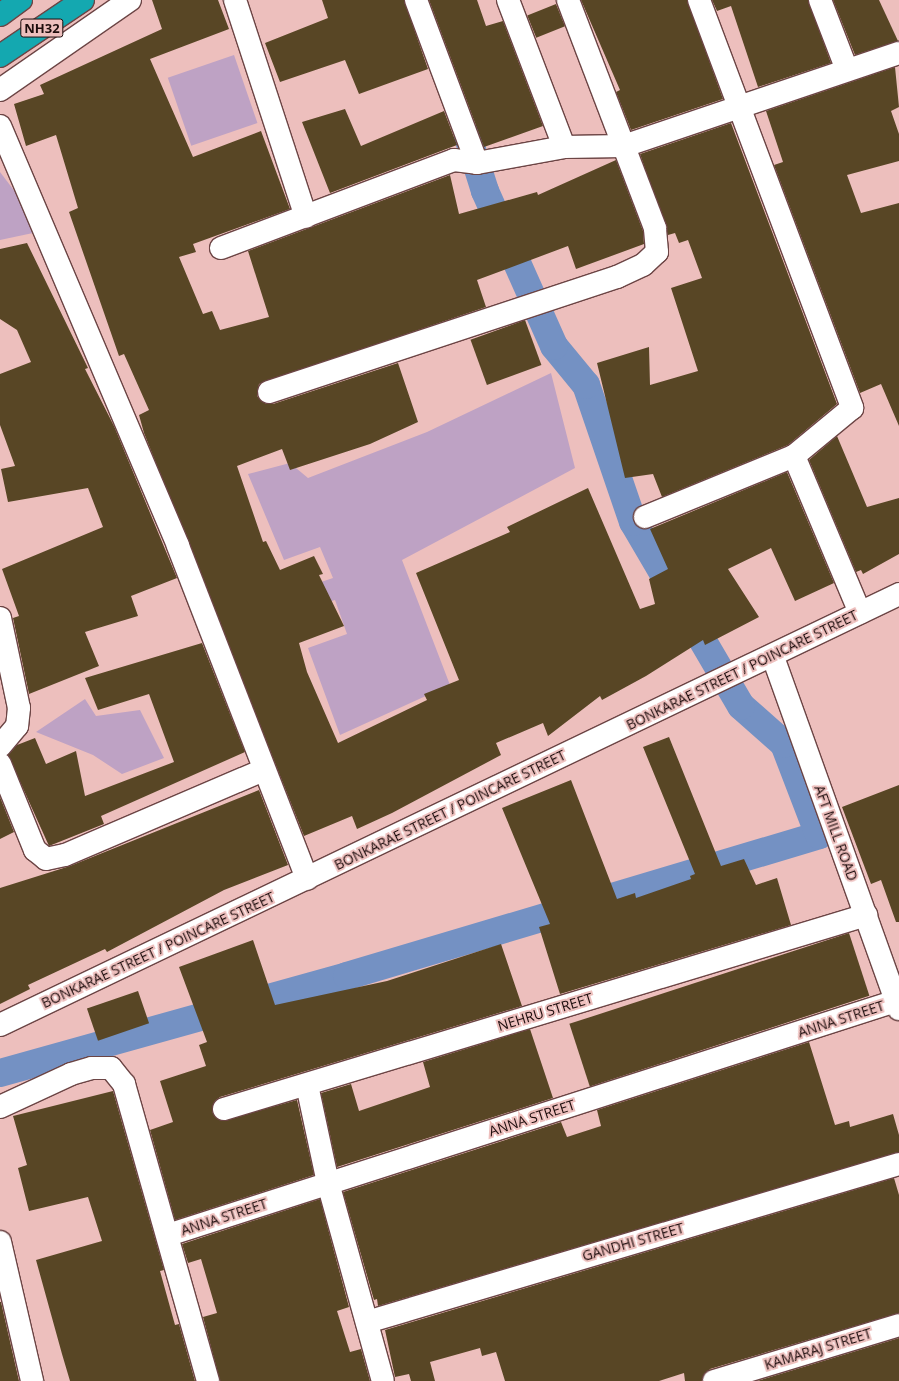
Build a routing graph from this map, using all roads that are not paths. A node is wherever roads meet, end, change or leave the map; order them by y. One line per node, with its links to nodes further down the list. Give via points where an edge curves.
1 (21, 0): 10 (highway, NH32)
2 (83, 0): 12 (highway, NH32)
3 (130, 0): 15 (street)
4 (235, 0): 21 (street)
5 (416, 0): 20 (street)
6 (508, 0): 19 (street)
7 (568, 0): 18 (street)
8 (699, 0): 16 (street)
9 (820, 0): 14 (street)
10 (0, 15)
11 (899, 53): 14 (street)
12 (0, 56)
13 (0, 64): 15 (street)
14 (847, 70): 16 (street)
15 (5, 87)
16 (739, 105): 18 (street); 24 (street, via 852,408)
17 (0, 126): 32 (street, via 178,546)
18 (624, 146): 19 (street); 23 (street, via 656,228 657,252 643,266 590,287)
19 (564, 147): 20 (street)
20 (477, 163): 21 (street, via 454,160)
21 (306, 217): 22 (street)
22 (221, 248)
23 (269, 392)
24 (794, 456): 25 (street); 27 (street)
25 (645, 517)
26 (899, 594): 27 (street, BONKARAE STREET / POINCARE STREET)
27 (860, 613): 29 (street, BONKARAE STREET / POINCARE STREET)
28 (0, 618): 30 (street, via 19,708 17,726)
29 (767, 660): 33 (street, BONKARAE STREET / POINCARE STREET); 34 (street, AFT MILL ROAD)
30 (0, 746)
31 (0, 764): 32 (street, via 35,850 46,859 65,855)
32 (263, 770): 33 (street)
33 (307, 879): 36 (street, BONKARAE STREET / POINCARE STREET)
34 (866, 914): 35 (street, AFT MILL ROAD); 37 (street, NEHRU STREET)
35 (898, 1005): 41 (street, ANNA STREET)
36 (0, 1025)
37 (307, 1085): 39 (street, NEHRU STREET); 41 (street)
38 (0, 1107): 42 (street, via 71,1074 111,1068 124,1084)
39 (224, 1109)
40 (899, 1164): 44 (street, GANDHI STREET)
41 (328, 1183): 42 (street, ANNA STREET); 44 (street)
42 (168, 1234): 47 (street)
43 (0, 1242): 46 (street)
44 (367, 1322): 48 (street)
45 (899, 1325): 49 (street, KAMARAJ STREET)
46 (32, 1381)
47 (208, 1381)
48 (383, 1381)
49 (714, 1381)

